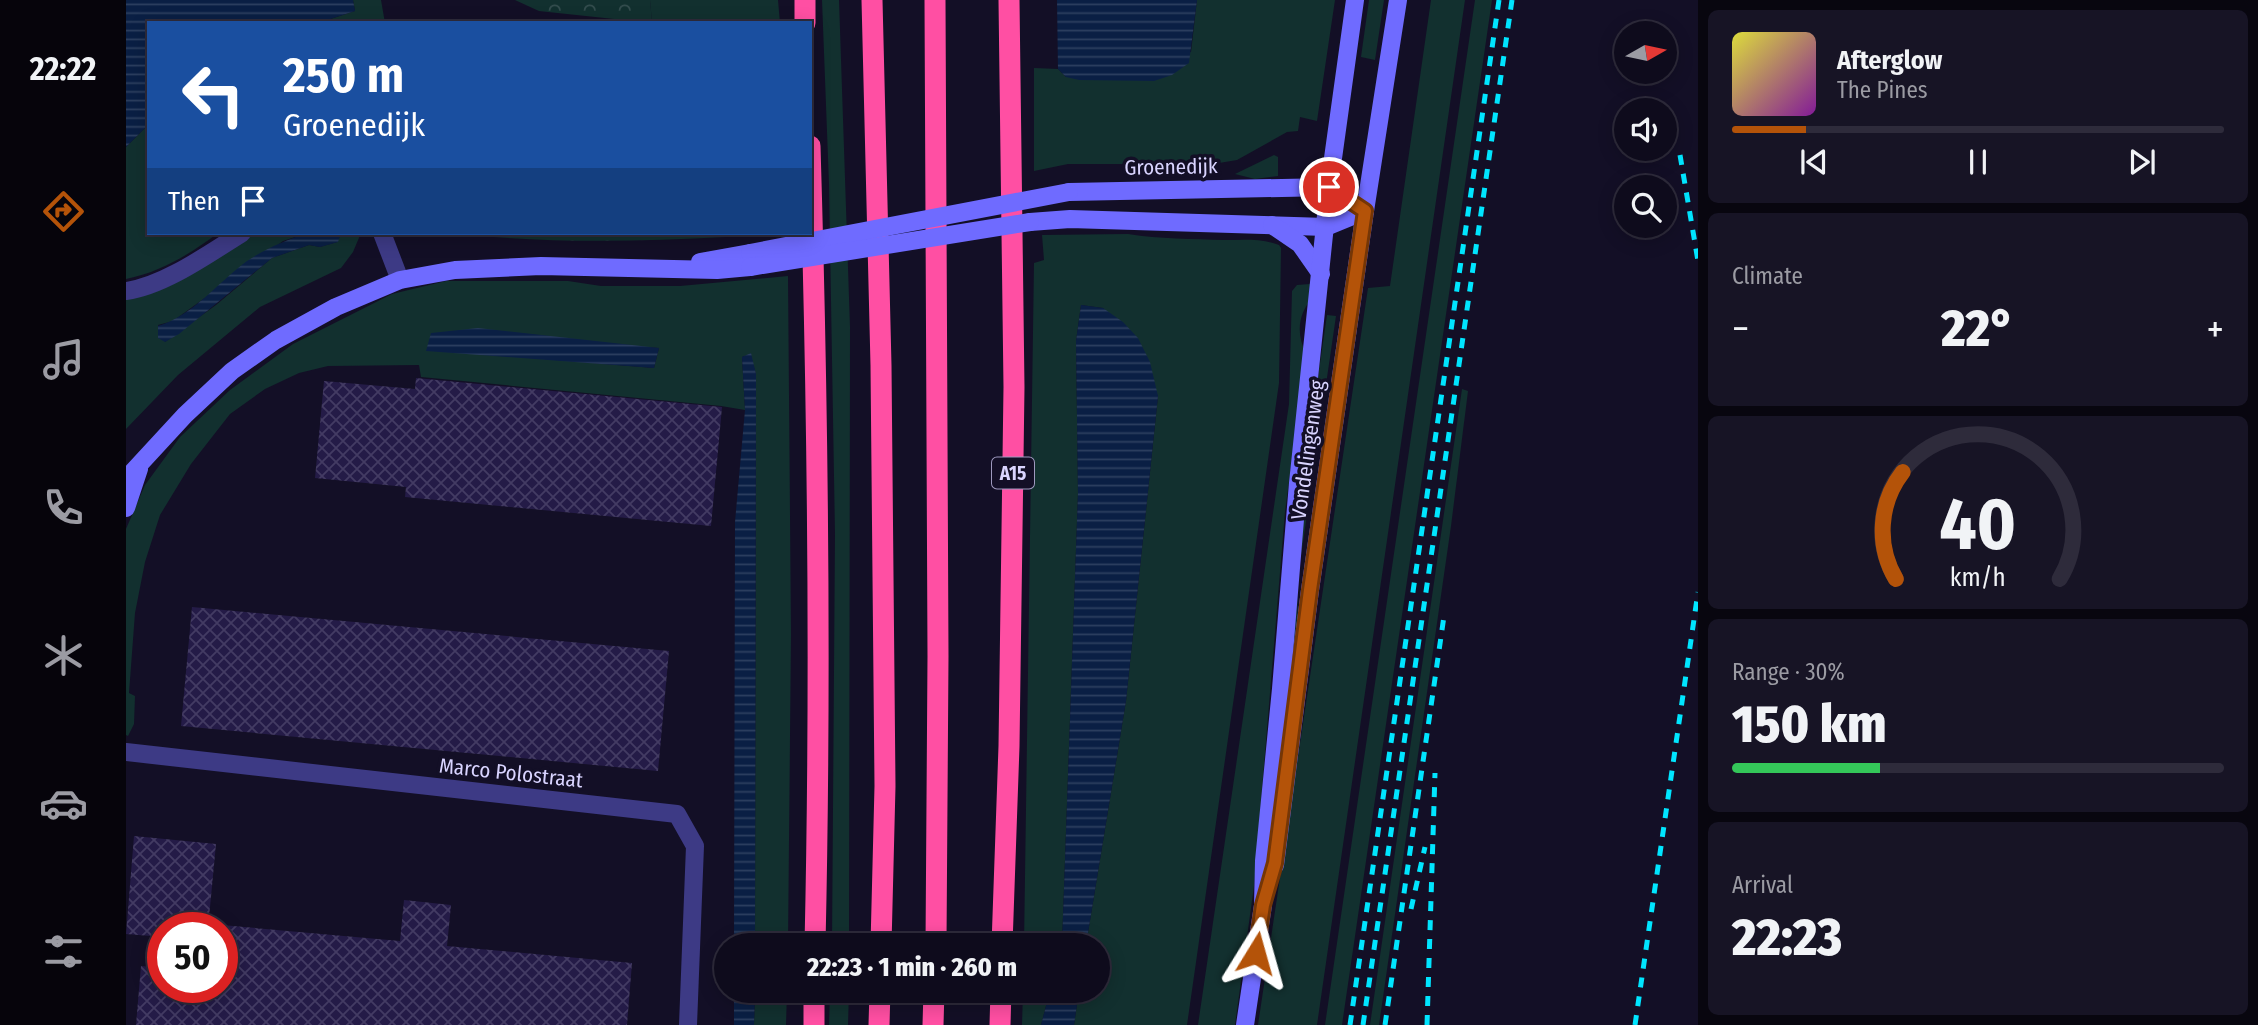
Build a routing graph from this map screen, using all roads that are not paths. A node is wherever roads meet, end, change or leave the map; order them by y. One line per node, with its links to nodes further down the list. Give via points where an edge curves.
1 (805, 0): 8 (highway)
2 (872, 0): 27 (highway, via 881,365 885,786)
3 (929, 0): 9 (highway)
4 (935, 0): 9 (highway)
5 (1009, 0): 29 (highway, A15, via 1014,387)
6 (1355, 0): 10 (main road, Vondelingenweg)
7 (1398, 0): 11 (main road, Vondelingenweg)
8 (806, 21)
9 (935, 91): 28 (highway)
10 (1329, 187): 11 (main road); 14 (main road, Vondelingenweg); 17 (main road, Groenedijk, bridge, via 1069,192)
11 (1365, 211): 14 (main road); 25 (main road, Vondelingenweg, via 1275,863)
12 (812, 225): 26 (highway, via 818,462)
13 (1272, 225): 14 (main road); 17 (main road, Groenedijk, bridge, via 1070,219); 18 (main road, via 1300,244)
14 (1326, 227): 18 (main road, Vondelingenweg)
15 (239, 235): 20 (street, via 195,263)
16 (383, 235): 19 (street)
17 (750, 260): 19 (main road, Groenedijk, via 712,259 680,268 455,270)
18 (1321, 274): 25 (main road, Vondelingenweg, via 1297,483)
19 (400, 281): 21 (main road, Groenedijk, via 337,307 276,340 232,371)
20 (126, 290)
21 (140, 465): 22 (main road, Groenedijk); 23 (main road)
22 (126, 479)
23 (126, 508)
24 (126, 752): 34 (street, Marco Polostraat, via 677,814 695,846)
25 (1263, 905): 39 (main road, Vondelingenweg)
26 (815, 933)
27 (881, 933)
28 (936, 933)
29 (1002, 933)
30 (814, 1003): 35 (highway)
31 (880, 1003): 36 (highway)
32 (934, 1003): 37 (highway)
33 (1001, 1003): 38 (highway)
34 (688, 1025)
35 (814, 1025)
36 (879, 1025)
37 (933, 1025)
38 (1000, 1025)
39 (1245, 1025)

